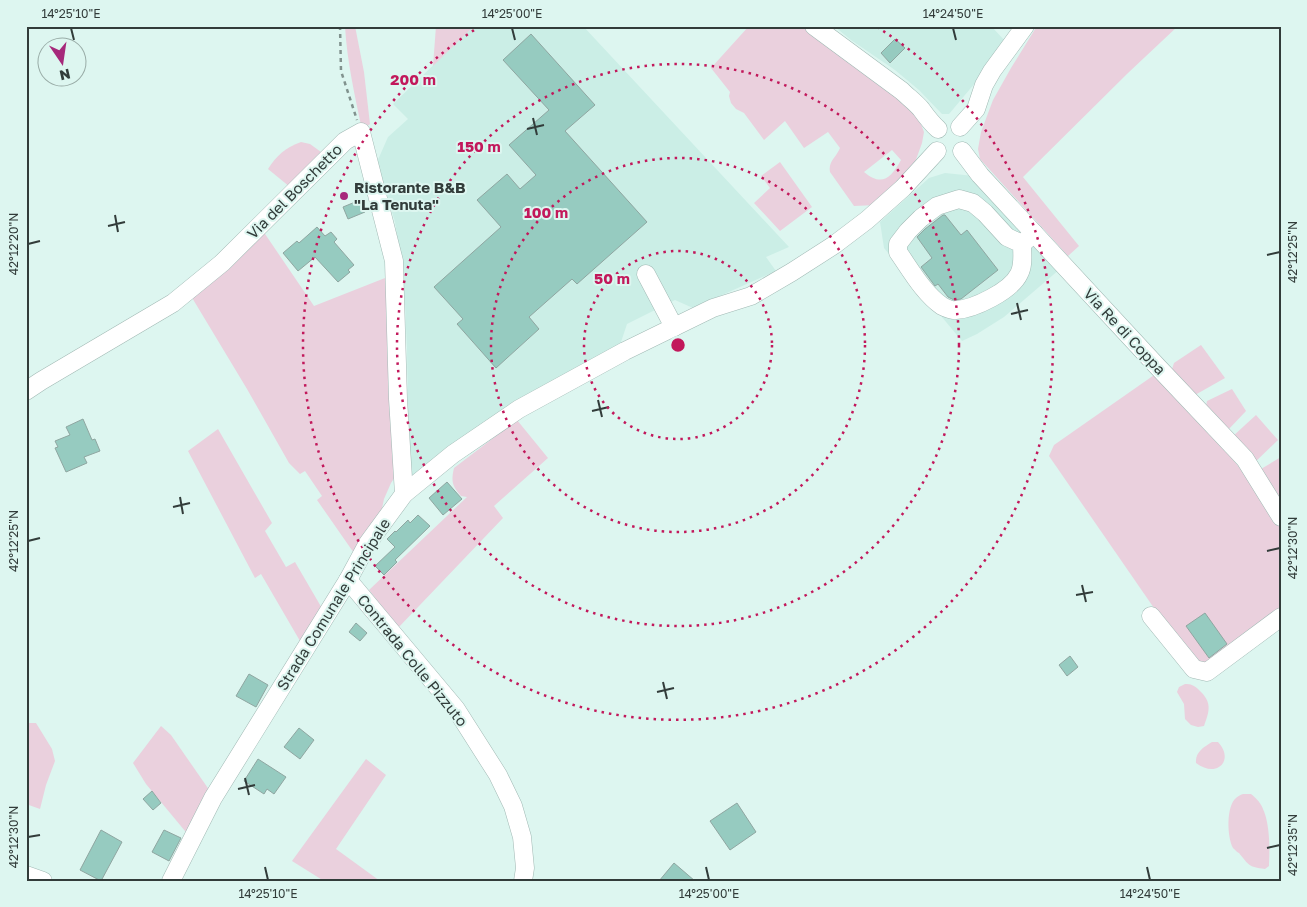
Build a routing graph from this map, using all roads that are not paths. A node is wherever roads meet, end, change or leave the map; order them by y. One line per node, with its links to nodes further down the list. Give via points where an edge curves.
1 (814, 26): 4 (street, via 902,91)
2 (1025, 26): 3 (street, via 992,71 976,109)
3 (960, 127): 4 (street, via 951,123); 6 (street, via 966,138)
4 (938, 129): 5 (street, via 933,142)
5 (937, 151): 6 (street, via 952,156); 9 (street, Strada Comunale Principale, via 903,188 834,245 751,296 713,308)
6 (962, 151): 7 (street, Via Re di Coppa)
7 (1028, 239): 7 (street, via 1019,276 1010,285 990,300 955,311 943,307 930,296 898,252 898,244 921,218 937,206 959,199 973,203 1006,237); 12 (street, Via Re di Coppa, via 1156,365 1245,459)
8 (646, 274): 9 (street)
9 (674, 327): 11 (street, Strada Comunale Principale, via 519,409 453,454)
10 (26, 391): 11 (street, Via del Boschetto, via 173,304 222,263 345,141 361,132 394,261)
11 (404, 494): 13 (street, Strada Comunale Principale, via 368,543)
12 (1281, 517)
13 (348, 580): 18 (street, Strada Comunale Principale, via 213,798); 19 (street, Contrada Colle Pizzuto, via 456,709 498,775 513,806 522,837)
14 (1150, 616): 15 (street, via 1194,669 1206,672)
15 (1281, 617)
16 (26, 875): 17 (street)
17 (43, 881)
18 (171, 881)
19 (523, 881)

